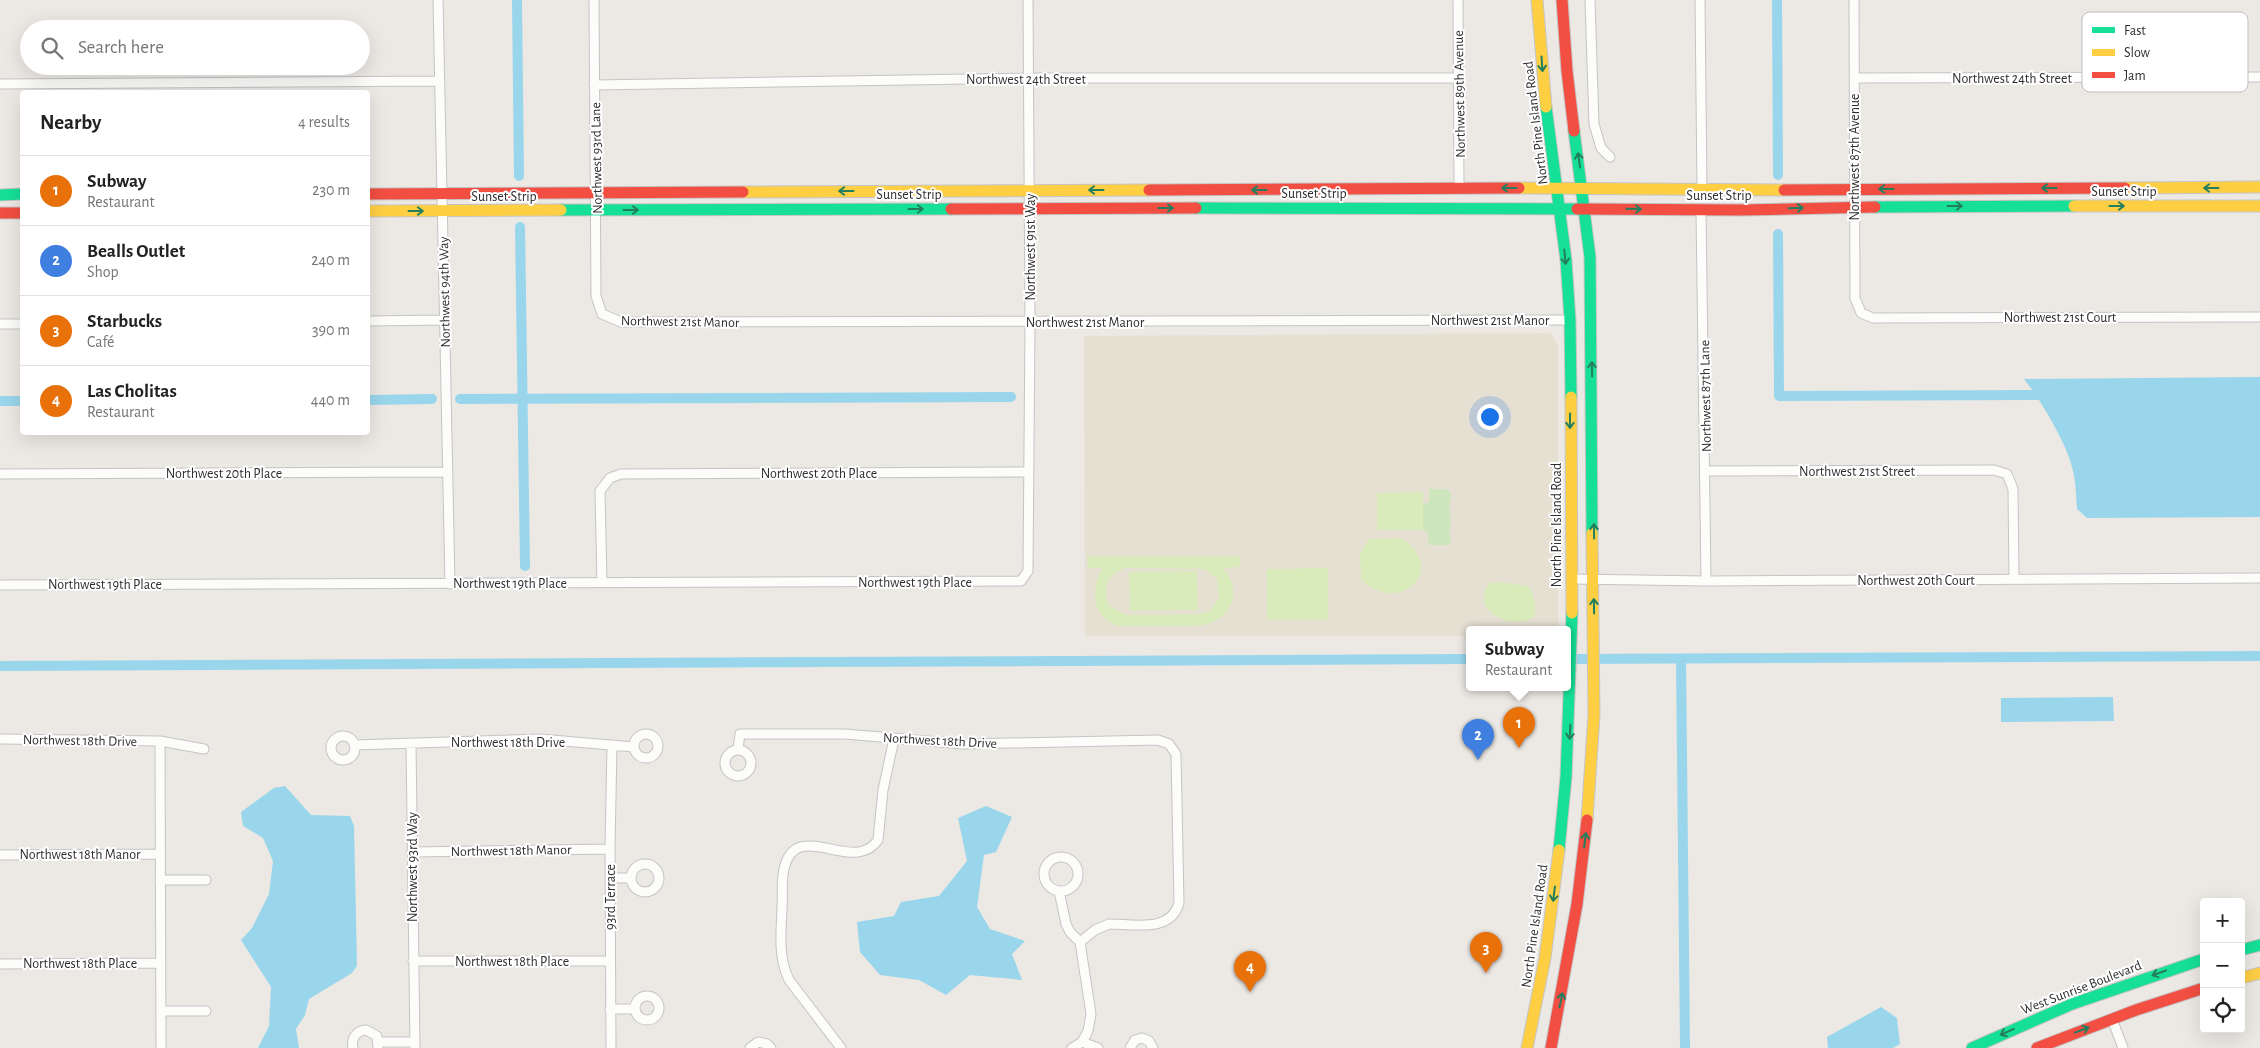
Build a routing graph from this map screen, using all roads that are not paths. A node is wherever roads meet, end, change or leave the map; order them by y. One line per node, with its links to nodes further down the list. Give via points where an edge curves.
1 (438, 0): 14 (street, Northwest 94th Way)
2 (594, 0): 16 (street, Northwest 93rd Lane)
3 (1028, 0): 11 (street, Northwest 91st Way)
4 (1458, 0): 12 (street, Northwest 89th Avenue)
5 (1537, 0): 19 (main road, North Pine Island Road, one-way to 19)
6 (1562, 0): 20 (main road, one-way to 6, via 1567,71)
7 (1590, 0): 17 (street, via 1594,124 1601,148)
8 (1700, 0): 24 (street)
9 (1854, 0): 13 (street, Northwest 87th Avenue)
10 (2082, 77): 13 (street, Northwest 24th Street)
11 (1028, 78): 12 (street, Northwest 24th Street); 16 (street, Northwest 24th Street); 23 (street, Northwest 91st Way)
12 (1458, 78): 18 (street, Northwest 89th Avenue)
13 (1854, 78): 22 (street, Northwest 87th Avenue)
14 (440, 81): 15 (street); 26 (street, Northwest 94th Way)
15 (0, 84)
16 (594, 85): 25 (street, Northwest 93rd Lane)
17 (1610, 157)
18 (1460, 188): 19 (main road, Sunset Strip, one-way to 18); 23 (main road, Sunset Strip, one-way to 23)
19 (1557, 188): 20 (main road, Sunset Strip); 32 (main road, North Pine Island Road)
20 (1583, 188): 24 (main road, Sunset Strip); 33 (main road)
21 (2260, 188): 22 (main road, Sunset Strip, one-way to 22)
22 (1853, 189): 24 (main road, Sunset Strip); 31 (street, Northwest 87th Avenue)
23 (1029, 190): 25 (main road, Sunset Strip, one-way to 25); 34 (street, Northwest 91st Way)
24 (1702, 190)
25 (596, 192): 26 (main road, Sunset Strip); 35 (street, Northwest 93rd Lane)
26 (443, 193): 29 (main road, Sunset Strip); 38 (street, Northwest 94th Way)
27 (0, 194): 28 (main road)
28 (20, 194)
29 (370, 194)
30 (2260, 206): 31 (main road, Sunset Strip, one-way to 30)
31 (1854, 207): 36 (main road, Sunset Strip, one-way to 31); 41 (street, Northwest 87th Avenue, via 1855,298)
32 (1560, 208): 33 (main road, Sunset Strip); 34 (main road, Sunset Strip, one-way to 32); 45 (main road, North Pine Island Road, one-way to 45)
33 (1585, 208): 36 (main road, Sunset Strip, one-way to 36); 57 (main road, one-way to 33, via 1592,302)
34 (1029, 209): 35 (main road, Sunset Strip, one-way to 34); 47 (street, Northwest 91st Way)
35 (596, 210): 38 (main road, Sunset Strip); 42 (street, Northwest 93rd Lane, via 596,296)
36 (1702, 210): 50 (street, Northwest 87th Lane)
37 (370, 211): 38 (main road, Sunset Strip, one-way to 38)
38 (443, 211): 44 (street, Northwest 94th Way)
39 (0, 213): 40 (main road)
40 (20, 213)
41 (1860, 313): 43 (street, Northwest 21st Court, via 1873,318)
42 (602, 314): 47 (street, Northwest 21st Manor, via 621,322)
43 (2260, 316)
44 (444, 320): 46 (street); 51 (street, Northwest 94th Way)
45 (1570, 320): 47 (street, Northwest 21st Manor); 56 (main road, North Pine Island Road, one-way to 56)
46 (370, 321)
47 (1030, 322): 52 (street, Northwest 91st Way)
48 (0, 324): 49 (street)
49 (20, 324)
50 (1706, 471): 55 (street, Northwest 21st Street, via 1994,470 2007,474 2013,488); 59 (street, Northwest 87th Lane)
51 (448, 472): 53 (street, Northwest 20th Place); 61 (street, Northwest 94th Way)
52 (1029, 472): 58 (street, Northwest 91st Way, via 1028,571); 60 (street, Northwest 20th Place, via 621,474 610,478 600,491)
53 (0, 474)
54 (2260, 578): 55 (street, Northwest 20th Court)
55 (2014, 579): 59 (street, Northwest 20th Court)
56 (1572, 580): 57 (street, Northwest 20th Court); 63 (main road, North Pine Island Road, one-way to 63)
57 (1594, 580): 59 (street, Northwest 20th Court); 115 (main road, one-way to 57, via 1563,991 1585,840 1594,715)
58 (1021, 581): 60 (street, Northwest 19th Place)
59 (1706, 581)
60 (602, 583): 61 (street, Northwest 19th Place)
61 (450, 584): 62 (street, Northwest 19th Place)
62 (0, 585)
63 (1571, 631)
64 (1571, 631): 65 (main road, North Pine Island Road, one-way to 65)
65 (1571, 684)
66 (1571, 691): 114 (main road, North Pine Island Road, one-way to 114, via 1558,868 1537,1006)
67 (0, 739): 69 (street, Northwest 18th Drive)
68 (894, 739): 75 (street, Northwest 18th Drive, via 845,734 740,734); 85 (street, Northwest 18th Drive, via 962,744 1158,740 1169,744 1176,754 1177,912 1161,924 1102,926); 109 (street, via 883,790 878,840 873,846 857,853 804,846 791,854 784,870 780,950 783,968)
69 (160, 741): 74 (street, Northwest 18th Drive); 78 (street)
70 (411, 743): 71 (street, Northwest 18th Drive, via 540,739); 72 (street); 77 (street, Northwest 93rd Way)
71 (612, 745): 73 (street, Northwest 18th Drive); 76 (street, 93rd Terrace)
72 (354, 746)
73 (634, 747)
74 (204, 749)
75 (738, 749)
76 (610, 849): 77 (street, Northwest 18th Manor); 80 (street, 93rd Terrace)
77 (412, 852): 89 (street, Northwest 93rd Way)
78 (160, 854): 79 (street, Northwest 18th Manor); 82 (street)
79 (0, 855)
80 (610, 878): 81 (street); 90 (street, 93rd Terrace)
81 (631, 878)
82 (160, 880): 83 (street); 91 (street)
83 (206, 880)
84 (1059, 892): 85 (street, via 1066,924)
85 (1080, 942): 101 (street, via 1091,1014)
86 (2260, 945): 87 (main road)
87 (2245, 949)
88 (2200, 960): 116 (main road, West Sunrise Boulevard, one-way to 116, via 2072,1004)
89 (413, 961): 90 (street, Northwest 18th Place); 103 (street, Northwest 93rd Way)
90 (610, 961): 96 (street, 93rd Terrace)
91 (161, 963): 92 (street, Northwest 18th Place); 98 (street)
92 (0, 964)
93 (2260, 973): 94 (main road)
94 (2245, 977)
95 (2200, 989): 100 (main road)
96 (610, 1009): 97 (street); 106 (street, 93rd Terrace)
97 (635, 1009)
98 (161, 1011): 99 (street); 104 (street)
99 (206, 1011)
100 (2112, 1019): 117 (main road, one-way to 100); 118 (street)
101 (1082, 1042): 110 (street); 111 (street)
102 (378, 1045): 103 (street); 105 (street, via 374,1033 362,1030 353,1039)
103 (414, 1045)
104 (161, 1048)
105 (353, 1048)
106 (611, 1048)
107 (750, 1048): 108 (street, via 763,1042)
108 (771, 1048)
109 (842, 1048)
110 (1072, 1048)
111 (1098, 1048)
112 (1130, 1048): 113 (street, via 1135,1040 1142,1038)
113 (1153, 1048)
114 (1527, 1048)
115 (1551, 1048)
116 (1972, 1048)
117 (2037, 1048)
118 (2123, 1048)

